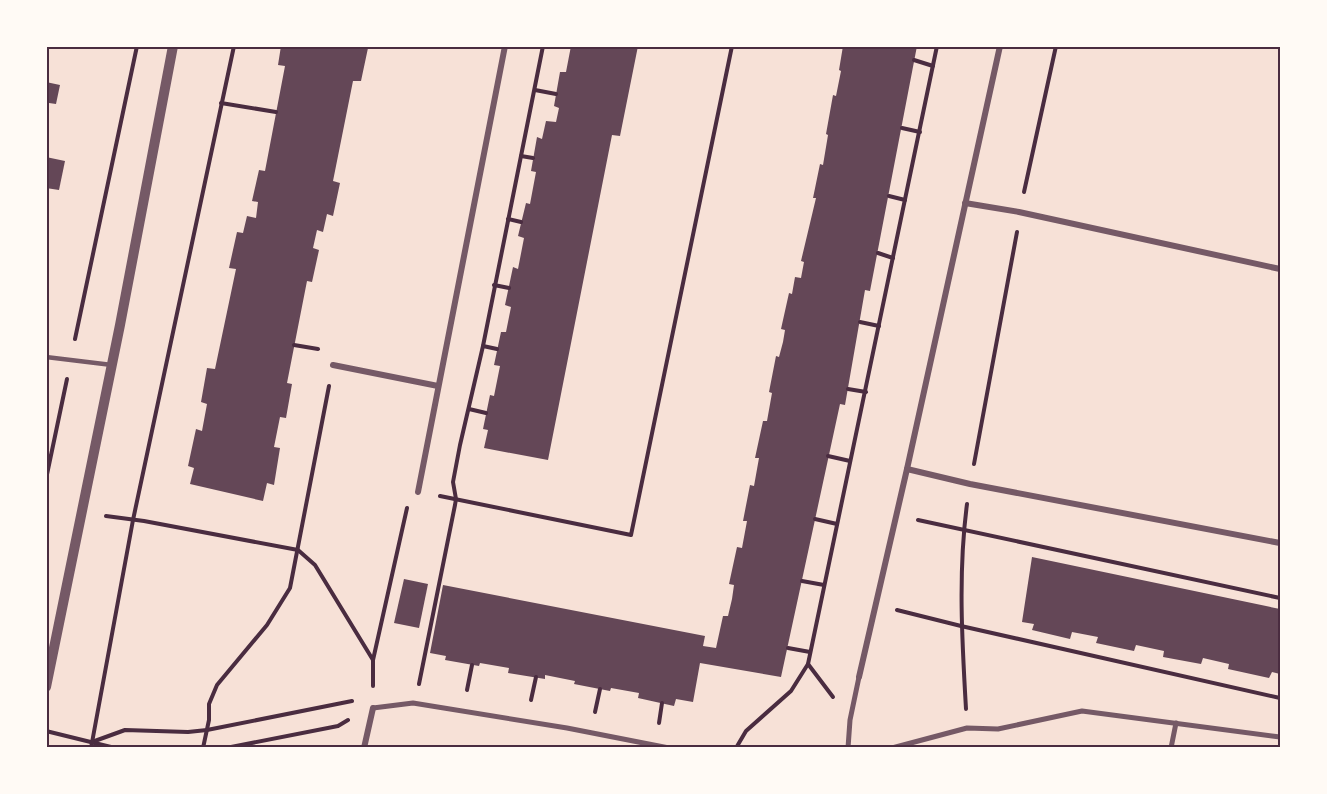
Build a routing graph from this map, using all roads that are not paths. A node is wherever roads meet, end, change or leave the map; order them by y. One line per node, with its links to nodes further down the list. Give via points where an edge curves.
1 (173, 46): 7 (street)
2 (505, 46): 9 (street)
3 (1000, 46): 4 (street)
4 (965, 203): 5 (street); 10 (street)
5 (1281, 269)
6 (46, 357): 7 (lane)
7 (112, 365): 14 (street)
8 (333, 365): 9 (street)
9 (438, 386): 11 (street)
10 (907, 469): 12 (street); 13 (street)
11 (418, 492)
12 (1281, 543)
13 (859, 677): 20 (street)
14 (46, 687)
15 (373, 708): 18 (street); 19 (street, via 413,703)
16 (1176, 723): 17 (street); 21 (street, via 1082,711 998,729 967,728); 22 (street)
17 (1281, 737)
18 (364, 747)
19 (669, 747)
20 (848, 747)
21 (892, 747)
22 (1171, 747)

